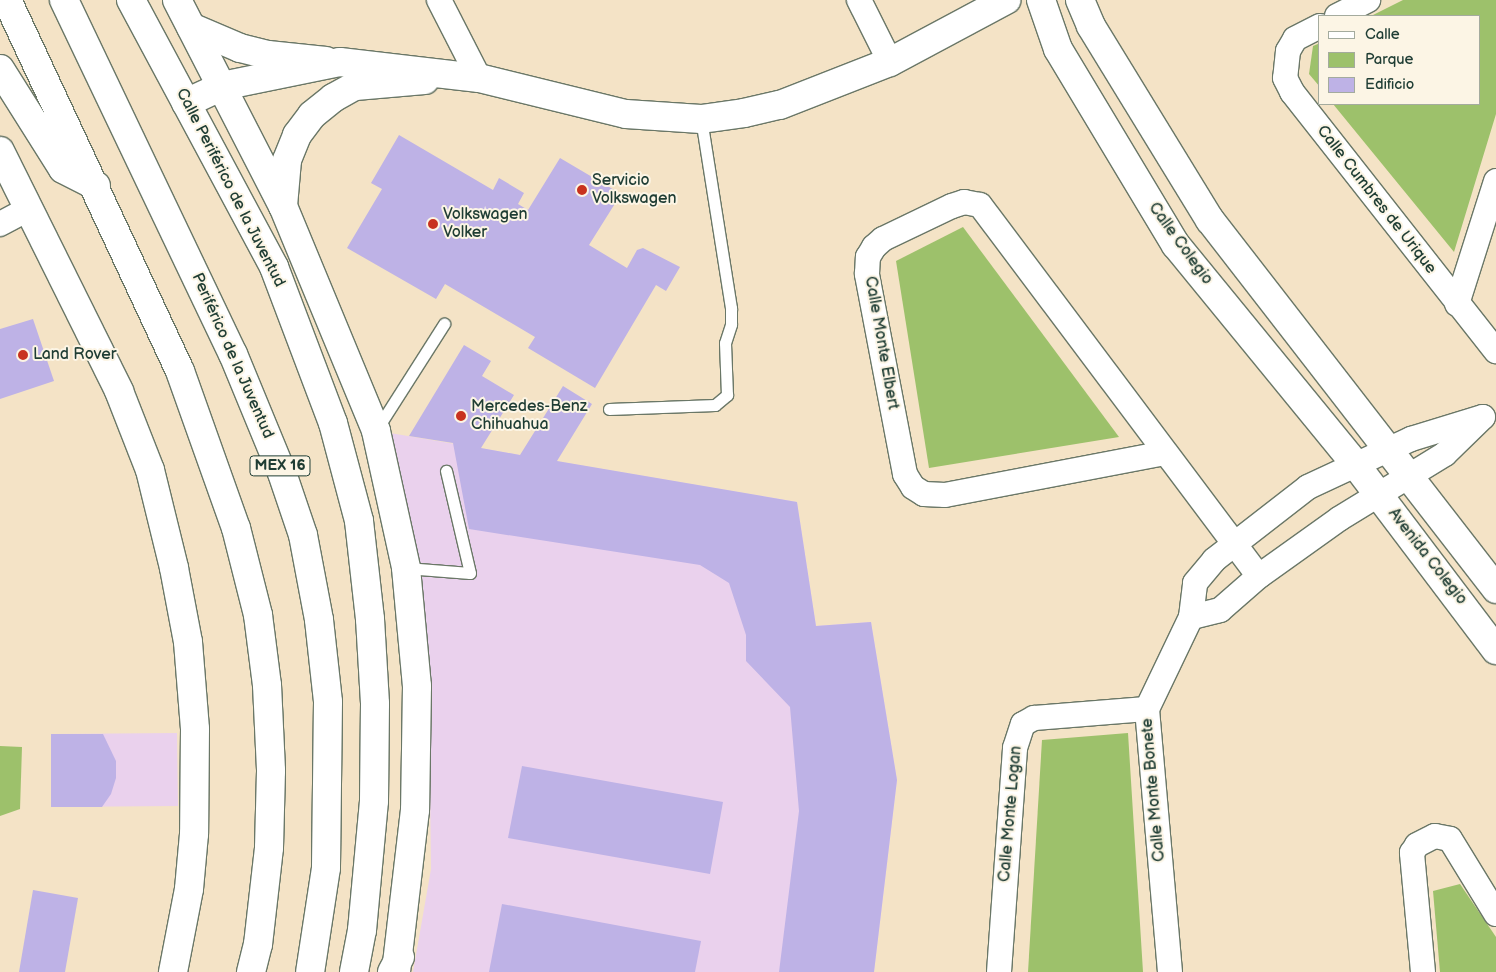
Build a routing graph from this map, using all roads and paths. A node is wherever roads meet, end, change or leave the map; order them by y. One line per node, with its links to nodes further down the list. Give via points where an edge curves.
1 (7, 0): 23 (main road)
2 (64, 0): 51 (main road, Periférico de la Juventud / MEX 16, via 234,354 303,535 318,620 328,712 326,868)
3 (131, 0): 19 (main road, Calle Periférico de la Juventud)
4 (177, 0): 12 (main road)
5 (439, 0): 17 (street)
6 (859, 0): 15 (street)
7 (1006, 0): 15 (main road)
8 (1041, 0): 35 (main road, Calle Colegio, via 1058,49 1176,245)
9 (1080, 0): 33 (main road, via 1091,26 1210,220)
10 (1368, 0): 11 (street)
11 (1339, 15)
12 (191, 27): 14 (main road, via 213,39 268,56); 18 (main road)
13 (1318, 27): 27 (street, Calle Cumbres de Urique, via 1295,39 1288,50 1285,78 1292,92)
14 (340, 62): 17 (main road); 18 (main road)
15 (890, 62): 20 (main road, via 780,106)
16 (0, 69): 23 (main road, via 63,170)
17 (479, 78): 20 (main road, via 626,114); 24 (main road, via 380,82 355,86 333,98 312,115 297,135 287,160)
18 (222, 86): 19 (main road); 24 (main road)
19 (186, 103): 52 (main road, Calle Periférico de la Juventud, via 274,267 333,422 359,521 371,629 375,704 374,781 362,930)
20 (701, 119): 30 (lane, via 731,308 725,348 727,395 716,405)
21 (0, 151): 25 (main road)
22 (1496, 181): 27 (street)
23 (96, 186): 50 (main road, via 180,371 236,528 258,615 267,695 270,839 258,944)
24 (283, 206): 32 (main road)
25 (28, 209): 26 (street); 49 (main road, via 119,390 150,470 174,568 188,642 195,748 194,834 189,889)
26 (0, 224)
27 (1456, 304): 29 (street, Calle Cumbres de Urique)
28 (444, 324): 32 (lane)
29 (1496, 351)
30 (609, 409)
31 (1489, 412): 33 (street, Calle Monte Bonete); 37 (street, via 1445,454)
32 (376, 431): 40 (main road)
33 (1391, 450): 35 (street, Calle Monte Bonete); 37 (main road)
34 (1165, 453): 34 (street, Calle Monte Elbert, via 980,205 964,202 952,206 883,239 874,247 868,257 867,274 905,474 913,487 924,494 945,495); 39 (street, Calle Monte Elbert)
35 (1356, 465): 38 (main road, Avenida Colegio); 39 (street, Calle Monte Bonete, via 1308,487)
36 (446, 471): 40 (lane, via 470,573)
37 (1411, 475): 38 (street); 42 (main road)
38 (1379, 494): 41 (street); 44 (main road, Avenida Colegio)
39 (1236, 542): 41 (street, Calle Monte Elbert); 43 (street, Calle Monte Bonete, via 1214,560 1195,583)
40 (406, 568): 48 (main road, via 417,705 415,810)
41 (1259, 576): 43 (street, via 1220,610)
42 (1496, 588)
43 (1190, 617): 46 (street, Calle Monte Bonete)
44 (1488, 622): 45 (main road, Avenida Colegio)
45 (1496, 650)
46 (1147, 709): 53 (street, Calle Monte Logan, via 1034,718 1023,724 1015,748); 54 (street, Calle Monte Bonete)
47 (1496, 914): 55 (street, via 1450,839 1435,836 1417,845 1412,853)
48 (396, 967)
49 (173, 972)
50 (251, 972)
51 (310, 972)
52 (354, 972)
53 (1000, 972)
54 (1170, 972)
55 (1423, 972)

